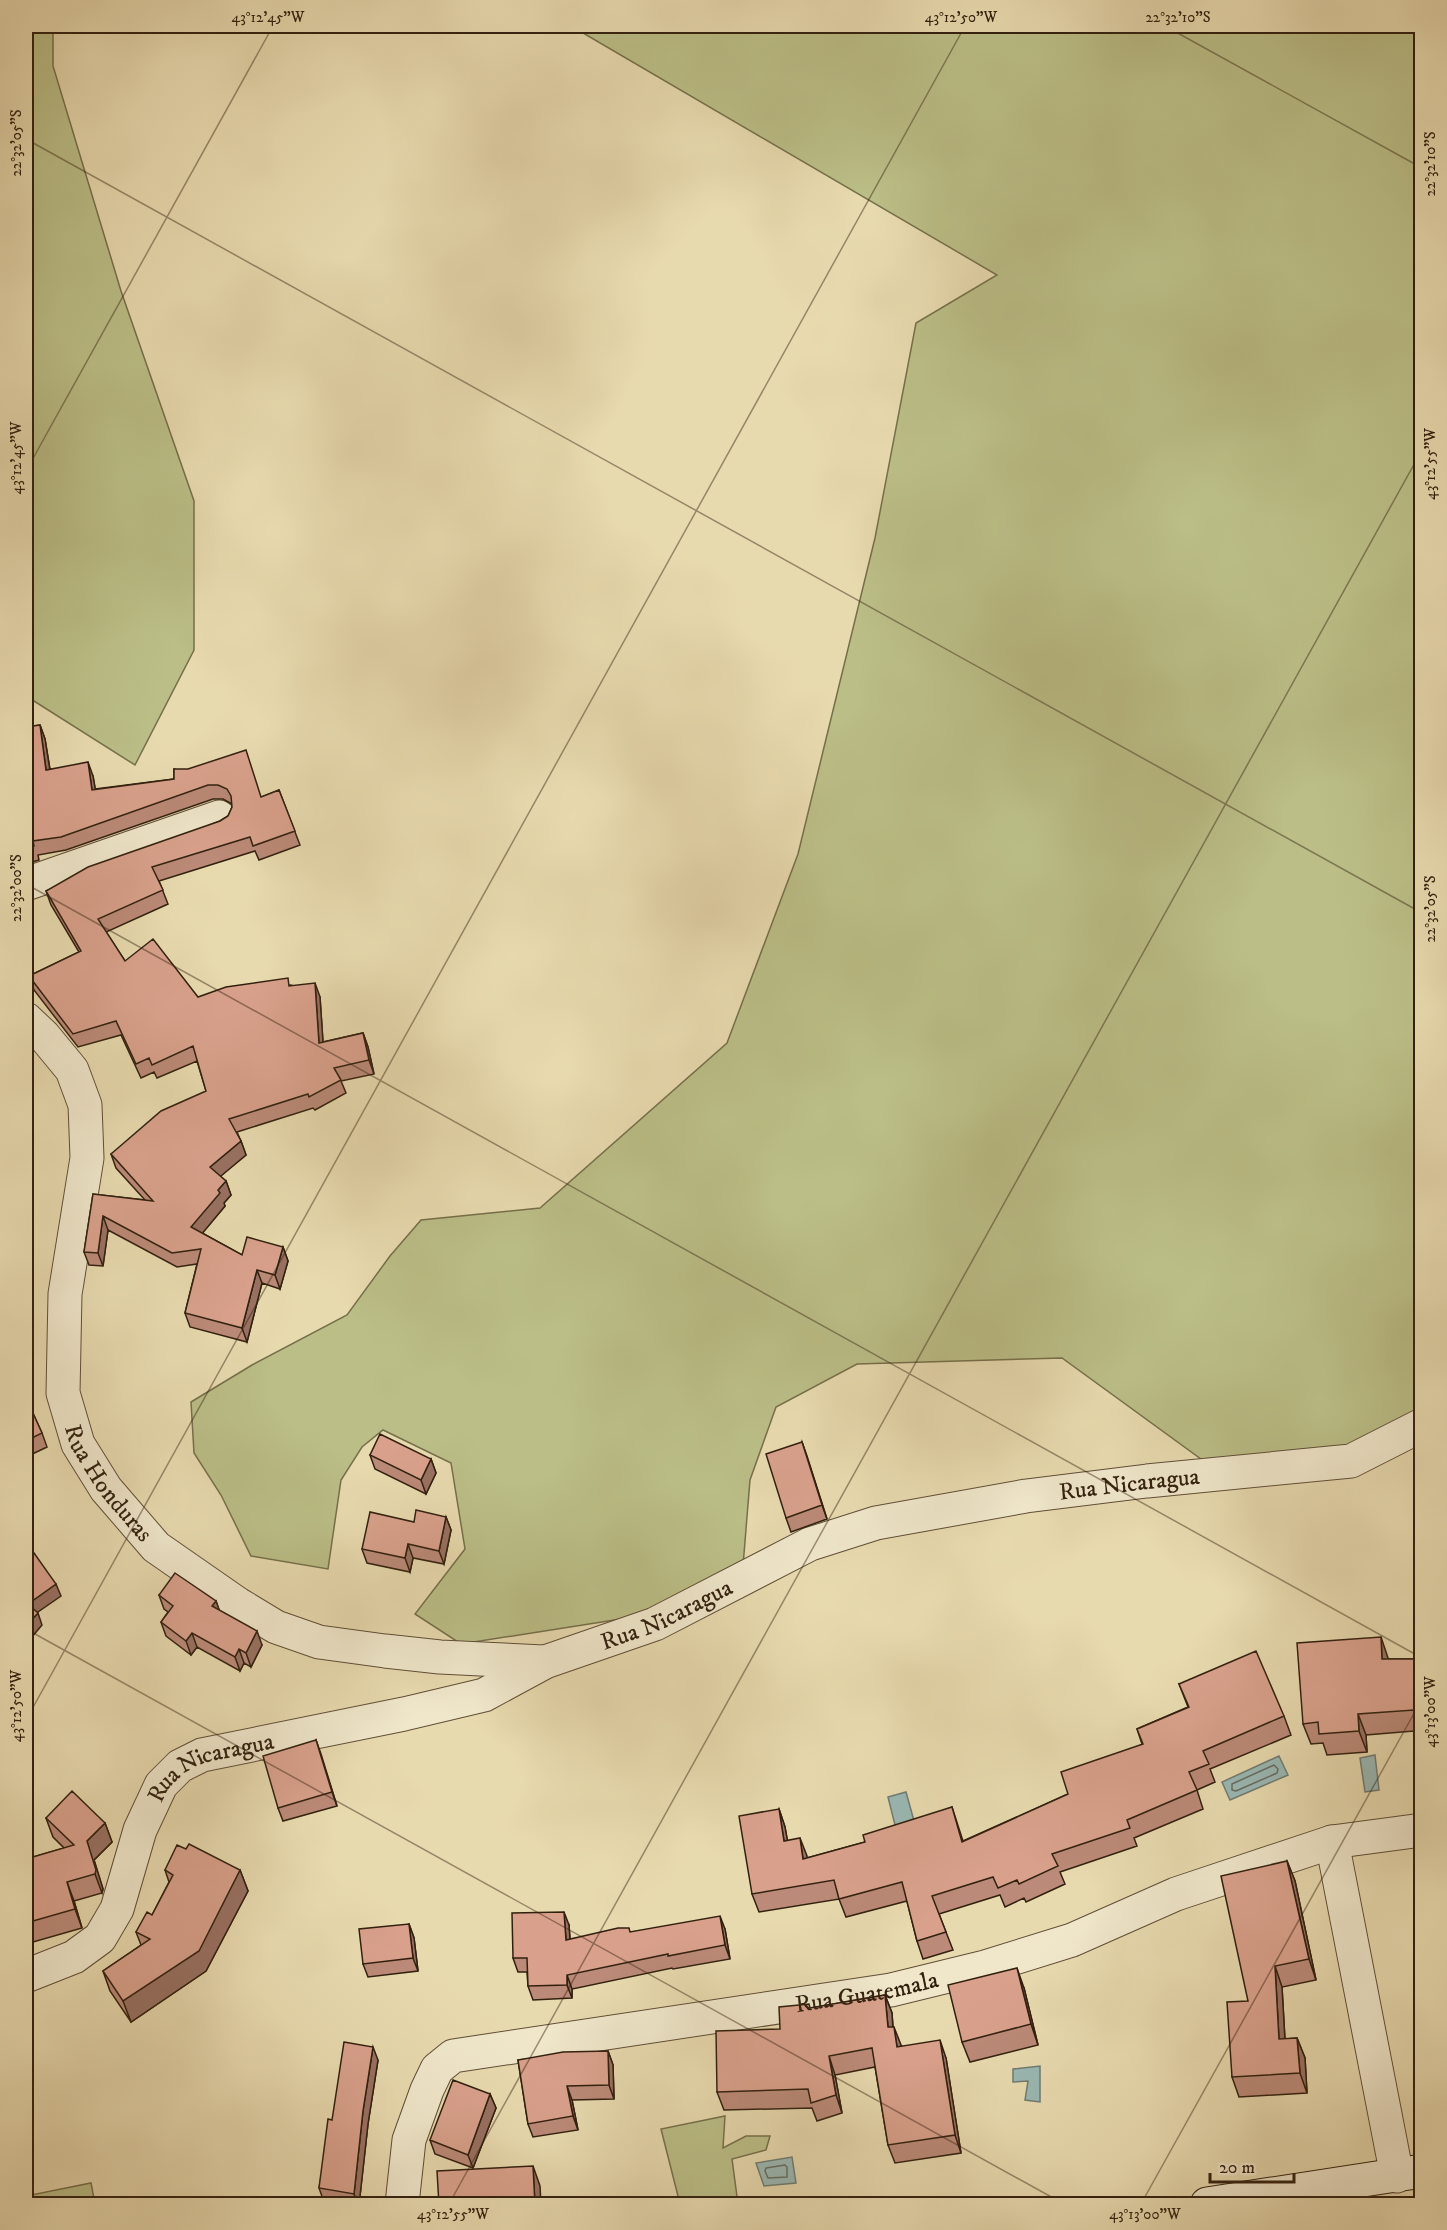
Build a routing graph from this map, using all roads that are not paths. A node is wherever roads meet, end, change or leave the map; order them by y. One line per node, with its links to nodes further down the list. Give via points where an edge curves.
1 (219, 817): 2 (street)
2 (26, 884)
3 (26, 1019): 5 (street, Rua Honduras, via 72,1070 85,1105 87,1158 65,1294 63,1393 78,1444 106,1489 156,1547 276,1627 319,1642 385,1651)
4 (1422, 1425): 5 (street, Rua Nicaragua, via 1351,1461 1026,1496 876,1524 810,1544 656,1624)
5 (545, 1662): 8 (street, Rua Nicaragua, via 484,1695 202,1755 180,1767 161,1785 145,1821 117,1909 100,1938 74,1957)
6 (1422, 1830): 7 (street, Rua Guatemala)
7 (1332, 1842): 9 (street); 10 (street, Rua Guatemala, via 1176,1894 1072,1940 891,1990 453,2056 437,2069 409,2140)
8 (26, 1976)
9 (1409, 2173): 11 (street)
10 (402, 2205)
11 (1207, 2205)

